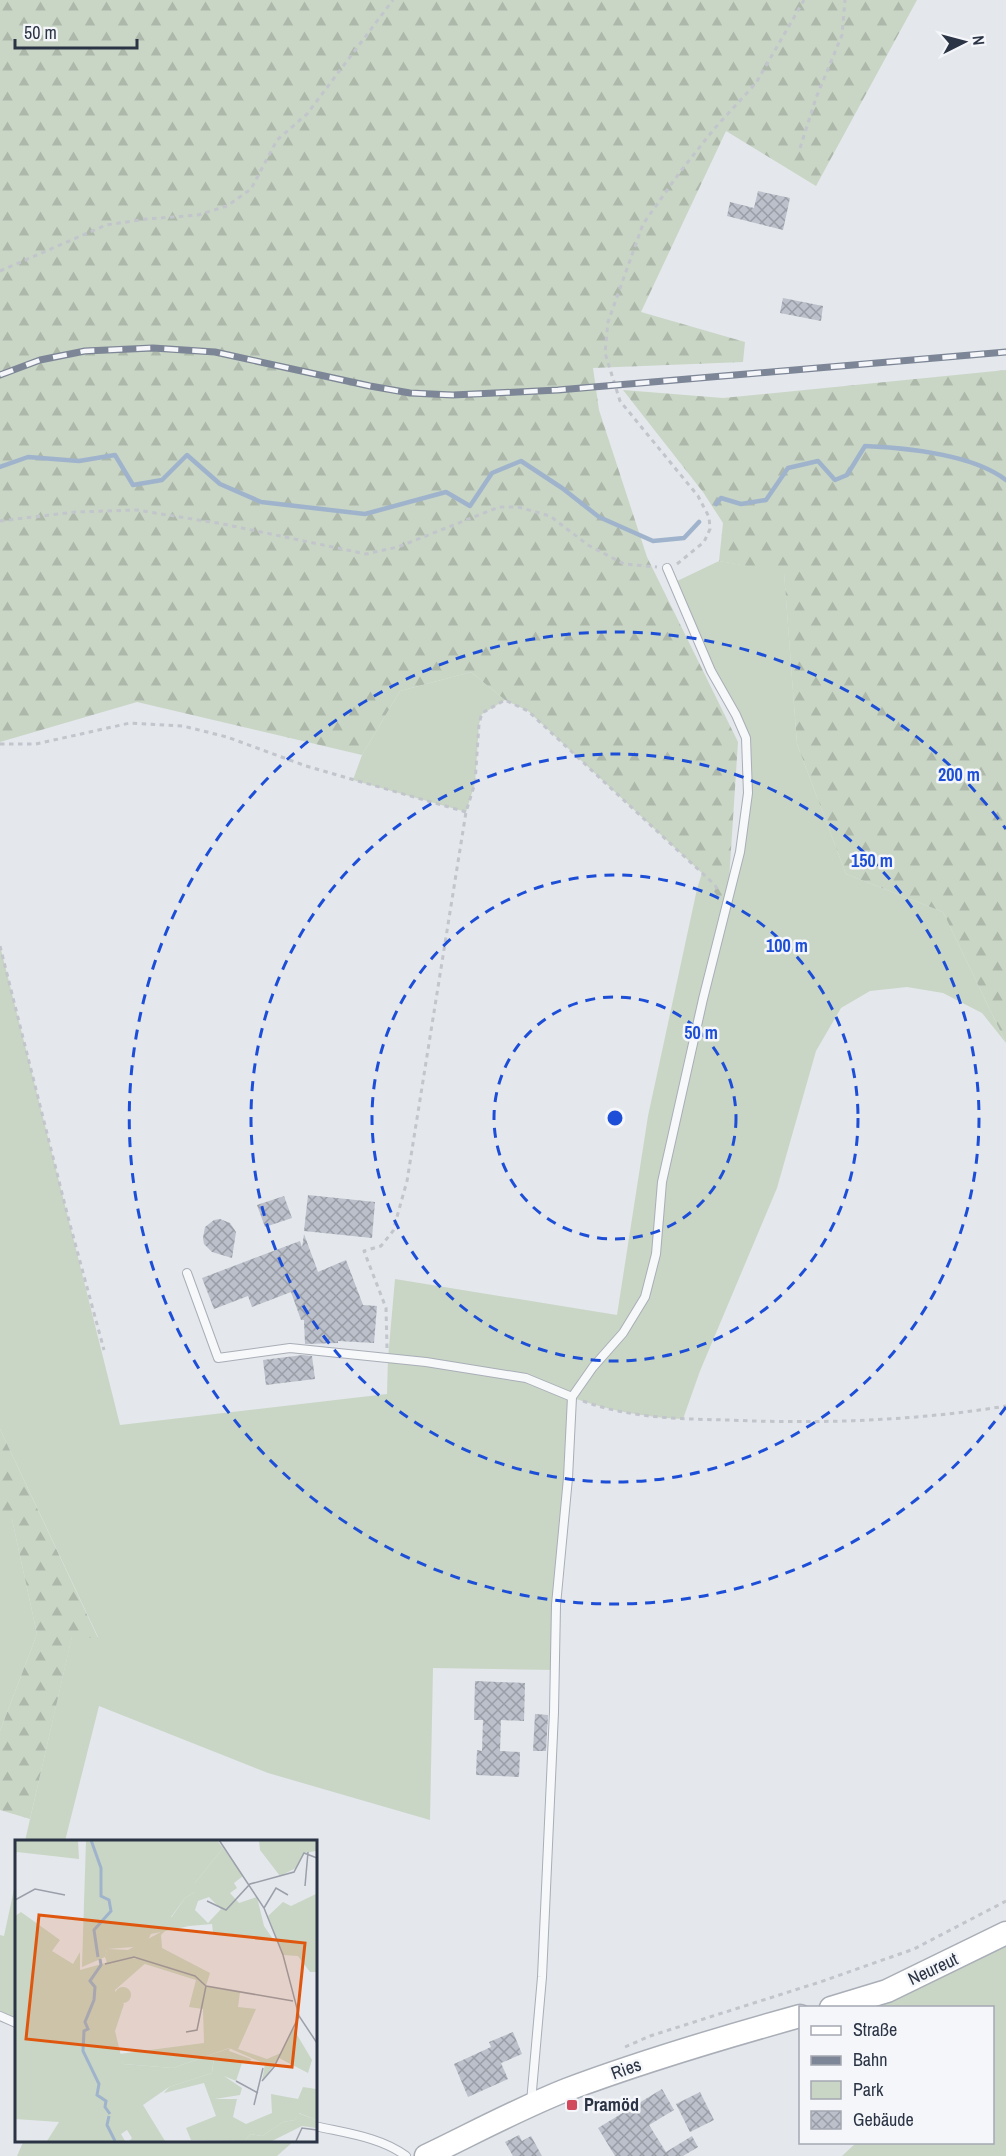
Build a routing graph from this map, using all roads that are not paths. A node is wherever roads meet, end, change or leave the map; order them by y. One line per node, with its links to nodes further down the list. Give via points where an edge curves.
1 (667, 568): 3 (lane, via 711,671 746,738 748,793 727,911 662,1182 656,1254 645,1296 623,1332)
2 (187, 1273): 3 (lane, via 218,1358 290,1348 426,1362 526,1378)
3 (572, 1397): 9 (lane, via 556,1605 543,1965)
4 (1006, 1933): 5 (street, Neureut, via 887,1991)
5 (835, 2006)
6 (0, 2016): 8 (lane)
7 (799, 2017): 9 (street, Ries, via 677,2051)
8 (15, 2023)
9 (531, 2105): 12 (street, Ries)
10 (316, 2126): 11 (lane, via 378,2141)
11 (406, 2156)
12 (426, 2156)

